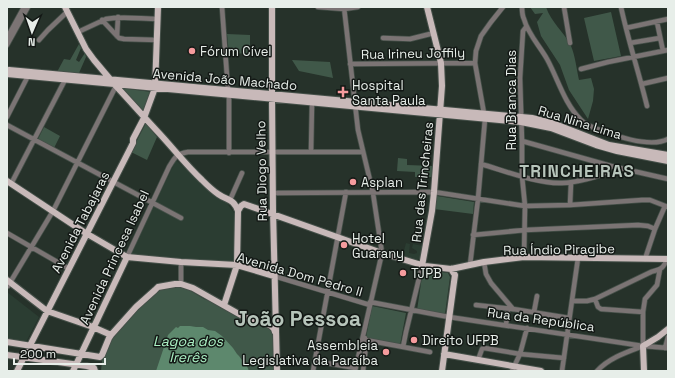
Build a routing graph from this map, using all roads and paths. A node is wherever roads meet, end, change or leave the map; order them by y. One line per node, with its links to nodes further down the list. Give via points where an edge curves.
1 (24, 7): 26 (street)
2 (28, 7): 33 (street)
3 (158, 7): 17 (main road)
4 (222, 7): 48 (street)
5 (272, 7): 49 (main road, Rua Diogo Velho)
6 (318, 7): 13 (street)
7 (358, 7): 13 (street)
8 (428, 7): 24 (main road, Rua das Trincheiras)
9 (496, 7): 15 (street)
10 (522, 7): 21 (street)
11 (564, 7): 31 (street)
12 (621, 7): 22 (street)
13 (344, 8): 38 (street)
14 (66, 9): 23 (main road); 29 (street)
15 (502, 9): 37 (street, via 481,36)
16 (118, 17): 17 (street); 19 (street); 25 (street)
17 (158, 19): 30 (main road)
18 (668, 19): 20 (street)
19 (102, 20): 23 (street); 25 (street)
20 (657, 22): 22 (street); 28 (street)
21 (526, 27): 57 (street, Rua Branca Dias, via 522,31); 59 (street, via 547,58 566,100 581,120 591,127 625,138 655,142)
22 (626, 28): 32 (street)
23 (78, 32): 45 (main road, via 90,55)
24 (434, 33): 27 (street, via 410,39); 36 (main road, Rua das Trincheiras)
25 (116, 36): 30 (street, via 124,39)
26 (7, 38)
27 (383, 38)
28 (660, 38): 32 (street); 34 (street)
29 (39, 40)
30 (157, 40): 47 (main road)
31 (570, 43)
32 (630, 43): 35 (street)
33 (7, 45)
34 (666, 50): 35 (street)
35 (634, 57): 39 (street); 46 (street)
36 (441, 63): 37 (street, Rua Irineu Joffily); 38 (street, Rua Irineu Joffily); 53 (main road, Rua das Trincheiras)
37 (475, 63): 54 (street)
38 (350, 64): 51 (street)
39 (581, 69)
40 (7, 70): 45 (main road, Avenida João Machado)
41 (7, 74): 42 (main road, Avenida João Machado)
42 (28, 76): 44 (main road, Avenida João Machado); 55 (street)
43 (668, 78): 46 (street)
44 (65, 80): 45 (main road, Avenida João Machado); 60 (street)
45 (114, 83): 47 (main road, Avenida João Machado); 56 (main road); 69 (street)
46 (642, 84): 52 (street)
47 (156, 86): 48 (main road, Avenida João Machado); 56 (main road, Avenida Tabajaras)
48 (228, 93): 49 (main road, Avenida João Machado); 64 (street)
49 (272, 96): 50 (main road, Avenida João Machado); 51 (main road, Avenida João Machado); 65 (main road, Rua Diogo Velho)
50 (312, 103): 51 (main road, Avenida João Machado); 62 (street)
51 (355, 104): 53 (main road, Avenida João Machado); 63 (street)
52 (647, 106)
53 (440, 112): 54 (main road, Rua Nina Lima); 79 (main road, Rua das Trincheiras)
54 (485, 116): 57 (main road, Rua Nina Lima); 70 (street)
55 (7, 117)
56 (144, 118): 66 (main road); 75 (main road, Avenida Tabajaras)
57 (521, 120): 61 (street, Rua Branca Dias); 67 (main road, Rua Nina Lima, via 532,118 609,145); 68 (main road, Rua Nina Lima, via 617,151)
58 (7, 125): 60 (street)
59 (668, 139)
60 (35, 140): 69 (street); 76 (street)
61 (522, 141): 71 (street); 73 (street, Rua Branca Dias)
62 (311, 152): 63 (street); 65 (street)
63 (364, 152): 81 (street)
64 (229, 153): 65 (street); 66 (street, via 188,152)
65 (272, 153): 80 (main road, Rua Diogo Velho)
66 (178, 155): 83 (main road, via 207,185); 84 (street, Avenida Princesa Isabel, via 169,167)
67 (668, 155)
68 (668, 161)
69 (77, 163): 75 (street); 88 (street)
70 (481, 164): 73 (street); 82 (street)
71 (611, 166): 74 (street); 77 (street, via 601,175)
72 (242, 173): 83 (street)
73 (522, 176): 77 (street, via 548,182); 86 (street, Rua Branca Dias)
74 (668, 179)
75 (112, 181): 84 (street); 95 (main road, Avenida Tabajaras)
76 (9, 183): 88 (main road, Avenida Dom Pedro II)
77 (571, 183): 85 (street)
78 (346, 192): 80 (street); 81 (street); 97 (street)
79 (434, 192): 81 (street); 82 (street); 109 (main road, Rua das Trincheiras)
80 (273, 193): 90 (main road, Rua Diogo Velho)
81 (373, 193): 99 (street)
82 (478, 199): 86 (street); 96 (street)
83 (230, 200): 89 (main road)
84 (152, 203): 91 (street); 100 (street, Avenida Princesa Isabel)
85 (570, 205): 86 (street); 87 (street, via 650,200)
86 (525, 206): 93 (street, Rua Branca Dias)
87 (667, 206): 92 (street)
88 (53, 211): 95 (main road, Avenida Dom Pedro II); 98 (street)
89 (238, 211): 90 (main road, Rua Índio Piragibe, via 244,204); 107 (main road)
90 (273, 214): 97 (main road, Rua Índio Piragibe); 113 (main road, Rua Diogo Velho)
91 (182, 218)
92 (654, 229): 93 (street, via 638,225); 103 (street)
93 (525, 230): 96 (street); 101 (street, Rua Branca Dias)
94 (7, 233): 98 (street)
95 (85, 233): 100 (main road, Avenida Dom Pedro II); 110 (main road, Avenida Tabajaras); 125 (main road, Avenida Tabajaras)
96 (473, 235): 108 (street)
97 (338, 237): 99 (main road, Rua Índio Piragibe); 116 (street)
98 (31, 247): 110 (street); 114 (street)
99 (382, 253): 109 (main road, Rua Índio Piragibe); 120 (street)
100 (127, 257): 105 (main road, Avenida Dom Pedro II); 132 (main road, Avenida Princesa Isabel)
101 (524, 257): 102 (main road, Rua Índio Piragibe); 106 (main road, Rua Índio Piragibe)
102 (578, 258): 103 (main road, Rua Índio Piragibe); 119 (street)
103 (645, 259): 104 (main road, Rua Índio Piragibe)
104 (667, 259): 112 (street)
105 (182, 262): 107 (main road, Avenida Dom Pedro II); 115 (street)
106 (484, 262): 108 (main road, Rua Índio Piragibe); 123 (street, via 491,283)
107 (237, 265): 113 (main road, Avenida Dom Pedro II); 121 (main road)
108 (470, 265): 111 (main road, Rua Índio Piragibe)
109 (422, 266): 111 (main road, Rua Índio Piragibe); 124 (street)
110 (66, 267): 125 (main road, Avenida Tabajaras)
111 (452, 269): 128 (main road, via 455,276)
112 (660, 270): 118 (street); 127 (street, via 657,285 646,297)
113 (274, 276): 116 (street, Avenida Dom Pedro II); 136 (main road, Rua Diogo Velho)
114 (8, 283): 125 (main road)
115 (181, 284): 121 (main road); 137 (main road, via 158,288 136,306)
116 (327, 292): 120 (street, Avenida Dom Pedro II); 153 (street)
117 (537, 296): 126 (street)
118 (595, 299): 119 (street); 127 (street, via 601,309)
119 (572, 301): 129 (street)
120 (370, 303): 124 (street, Avenida Dom Pedro II); 134 (street)
121 (224, 305): 136 (main road, via 246,318 266,323 274,329)
122 (476, 305): 123 (street)
123 (510, 308): 126 (street); 130 (street)
124 (411, 310): 128 (street, Rua da República); 143 (street)
125 (45, 312): 132 (main road); 141 (main road)
126 (534, 312): 129 (street)
127 (643, 312): 142 (street)
128 (449, 317): 130 (street, Rua da República); 147 (main road)
129 (570, 318): 135 (street)
130 (506, 325): 131 (street, Rua da República)
131 (528, 328): 135 (street, Rua da República); 148 (street)
132 (92, 329): 137 (main road); 146 (main road, Avenida Princesa Isabel)
133 (668, 329): 142 (main road)
134 (364, 333): 139 (street); 155 (street)
135 (567, 334): 142 (street, Rua da República); 151 (street)
136 (276, 335): 161 (main road, Rua Diogo Velho)
137 (110, 336): 146 (main road, via 102,355 98,357)
138 (668, 337): 144 (street)
139 (366, 340): 143 (street); 163 (street)
140 (7, 342): 141 (main road)
141 (28, 345): 146 (main road); 150 (main road)
142 (643, 346): 144 (street, Rua da República); 167 (street, via 620,355); 168 (main road)
143 (403, 347): 145 (street)
144 (666, 348)
145 (430, 352)
146 (81, 354): 154 (main road, Avenida Princesa Isabel)
147 (444, 354): 152 (main road); 164 (main road)
148 (520, 354): 151 (street); 152 (street, via 484,348); 156 (street)
149 (7, 355): 150 (main road)
150 (22, 357): 154 (main road); 157 (main road); 158 (main road)
151 (564, 358): 166 (street)
152 (478, 360): 156 (main road)
153 (315, 361): 155 (street); 162 (street)
154 (76, 364): 159 (main road, Avenida Princesa Isabel); 160 (main road, via 94,368)
155 (355, 369)
156 (513, 369): 165 (main road)
157 (13, 371)
158 (17, 371)
159 (73, 371)
160 (95, 371)
161 (277, 371)
162 (313, 371)
163 (363, 371)
164 (442, 371)
165 (541, 371)
166 (562, 371)
167 (597, 371)
168 (644, 371)

